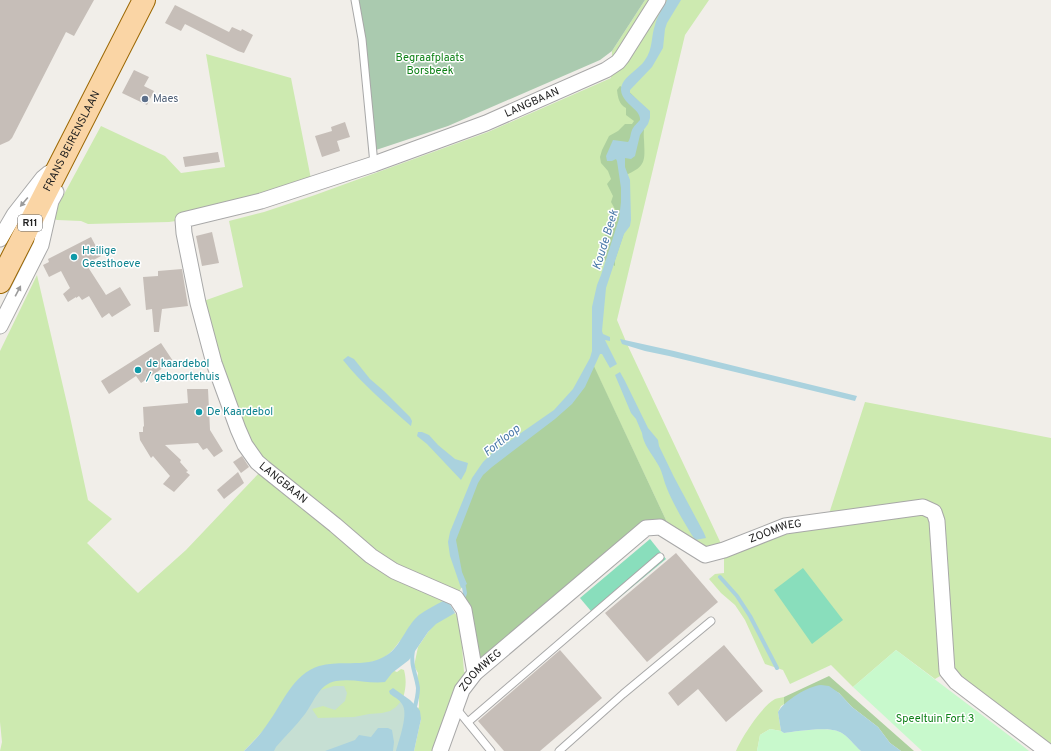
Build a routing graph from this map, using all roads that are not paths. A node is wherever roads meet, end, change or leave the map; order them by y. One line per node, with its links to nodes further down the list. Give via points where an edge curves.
1 (144, 0): 4 (main road, FRANS BEIRENSLAAN / R11)
2 (355, 0): 5 (lane, via 362,39)
3 (658, 0): 5 (street, LANGBAAN, via 622,57 606,70 486,123)
4 (60, 164): 6 (street, one-way to 6, via 43,178 14,214); 7 (main road, FRANS BEIRENSLAAN / R11); 8 (street, one-way to 4, via 41,245 51,201 57,189)
5 (374, 164): 11 (street, LANGBAAN, via 261,201 184,220 184,233 198,303 214,363 245,445 257,462 371,556 394,571 460,603)
6 (0, 239)
7 (0, 282)
8 (0, 326)
9 (660, 557): 13 (lane)
10 (711, 621): 16 (lane)
11 (475, 673): 12 (street, ZOOMWEG, via 462,690); 17 (street, ZOOMWEG, via 646,528 660,528 705,555 785,526 923,507 934,512 937,521 947,672 956,682)
12 (456, 707): 13 (lane); 14 (street, ZOOMWEG)
13 (468, 722): 15 (lane)
14 (440, 751)
15 (491, 751)
16 (559, 751)
17 (1048, 751)

